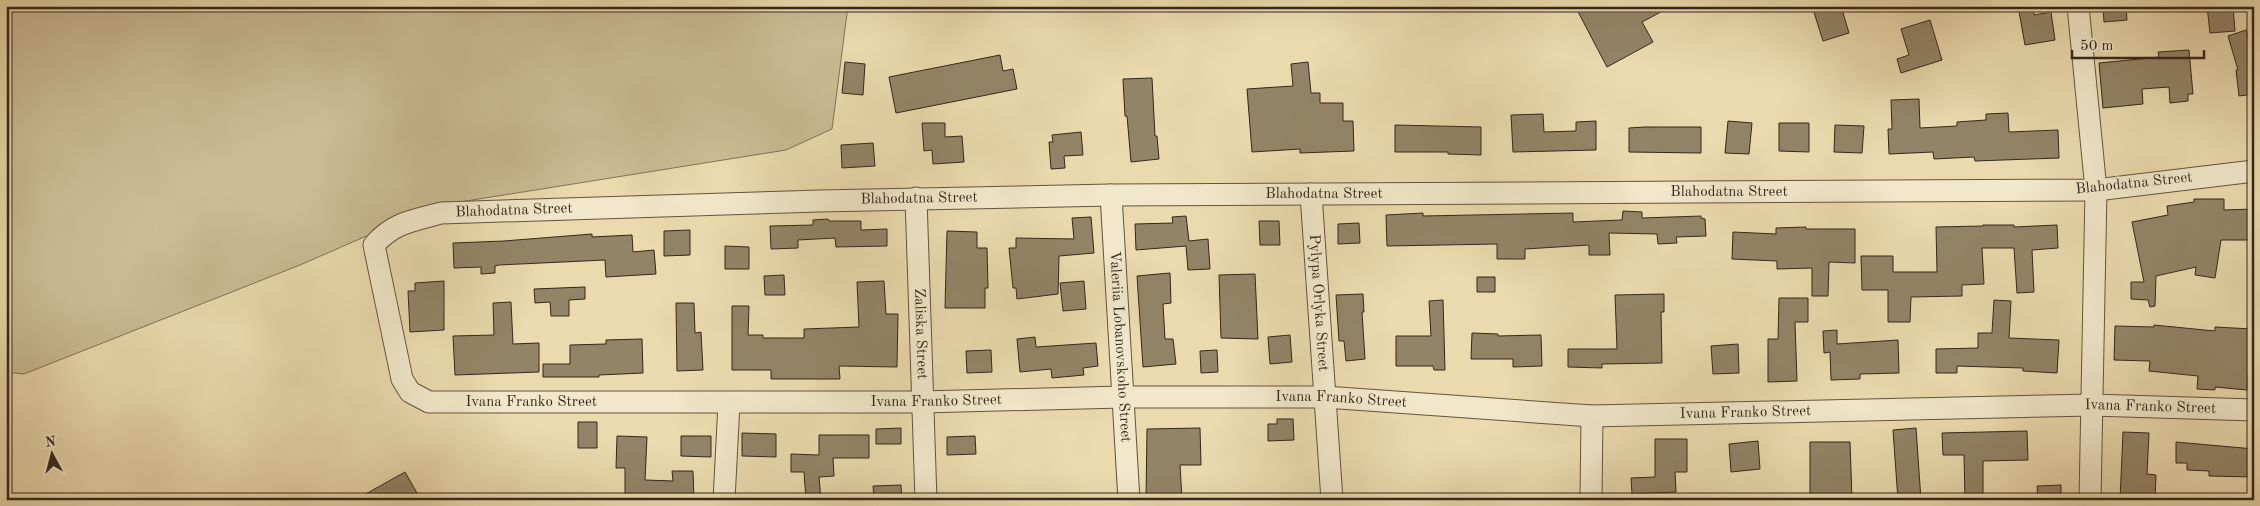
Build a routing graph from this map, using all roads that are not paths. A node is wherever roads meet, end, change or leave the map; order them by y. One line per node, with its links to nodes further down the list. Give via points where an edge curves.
1 (2078, 6): 3 (street)
2 (2254, 171): 3 (street, Blahodatna Street)
3 (2096, 190): 4 (street, Blahodatna Street); 12 (street)
4 (1311, 194): 5 (street, Blahodatna Street); 8 (street, Pylypa Orlyka Street)
5 (1111, 195): 6 (street, Blahodatna Street); 7 (street, Valeriia Lobanovskoho Street)
6 (916, 198): 9 (street, Blahodatna Street, via 441,213 395,226 374,245 402,379 410,392); 10 (street, Zaliska Street)
7 (1122, 397): 8 (street, Ivana Franko Street); 10 (street, Ivana Franko Street); 17 (street, Valeriia Lobanovskoho Street)
8 (1325, 397): 14 (street, Ivana Franko Street); 18 (street, Pylypa Orlyka Street)
9 (429, 402): 11 (street, Ivana Franko Street)
10 (922, 402): 11 (street, Ivana Franko Street); 16 (street, Zaliska Street)
11 (729, 404): 15 (street)
12 (2092, 405): 13 (street, Ivana Franko Street); 14 (street, Ivana Franko Street); 20 (street)
13 (2254, 410)
14 (1592, 416): 19 (street)
15 (724, 500)
16 (926, 500)
17 (1129, 500)
18 (1332, 500)
19 (1591, 500)
20 (2090, 500)

